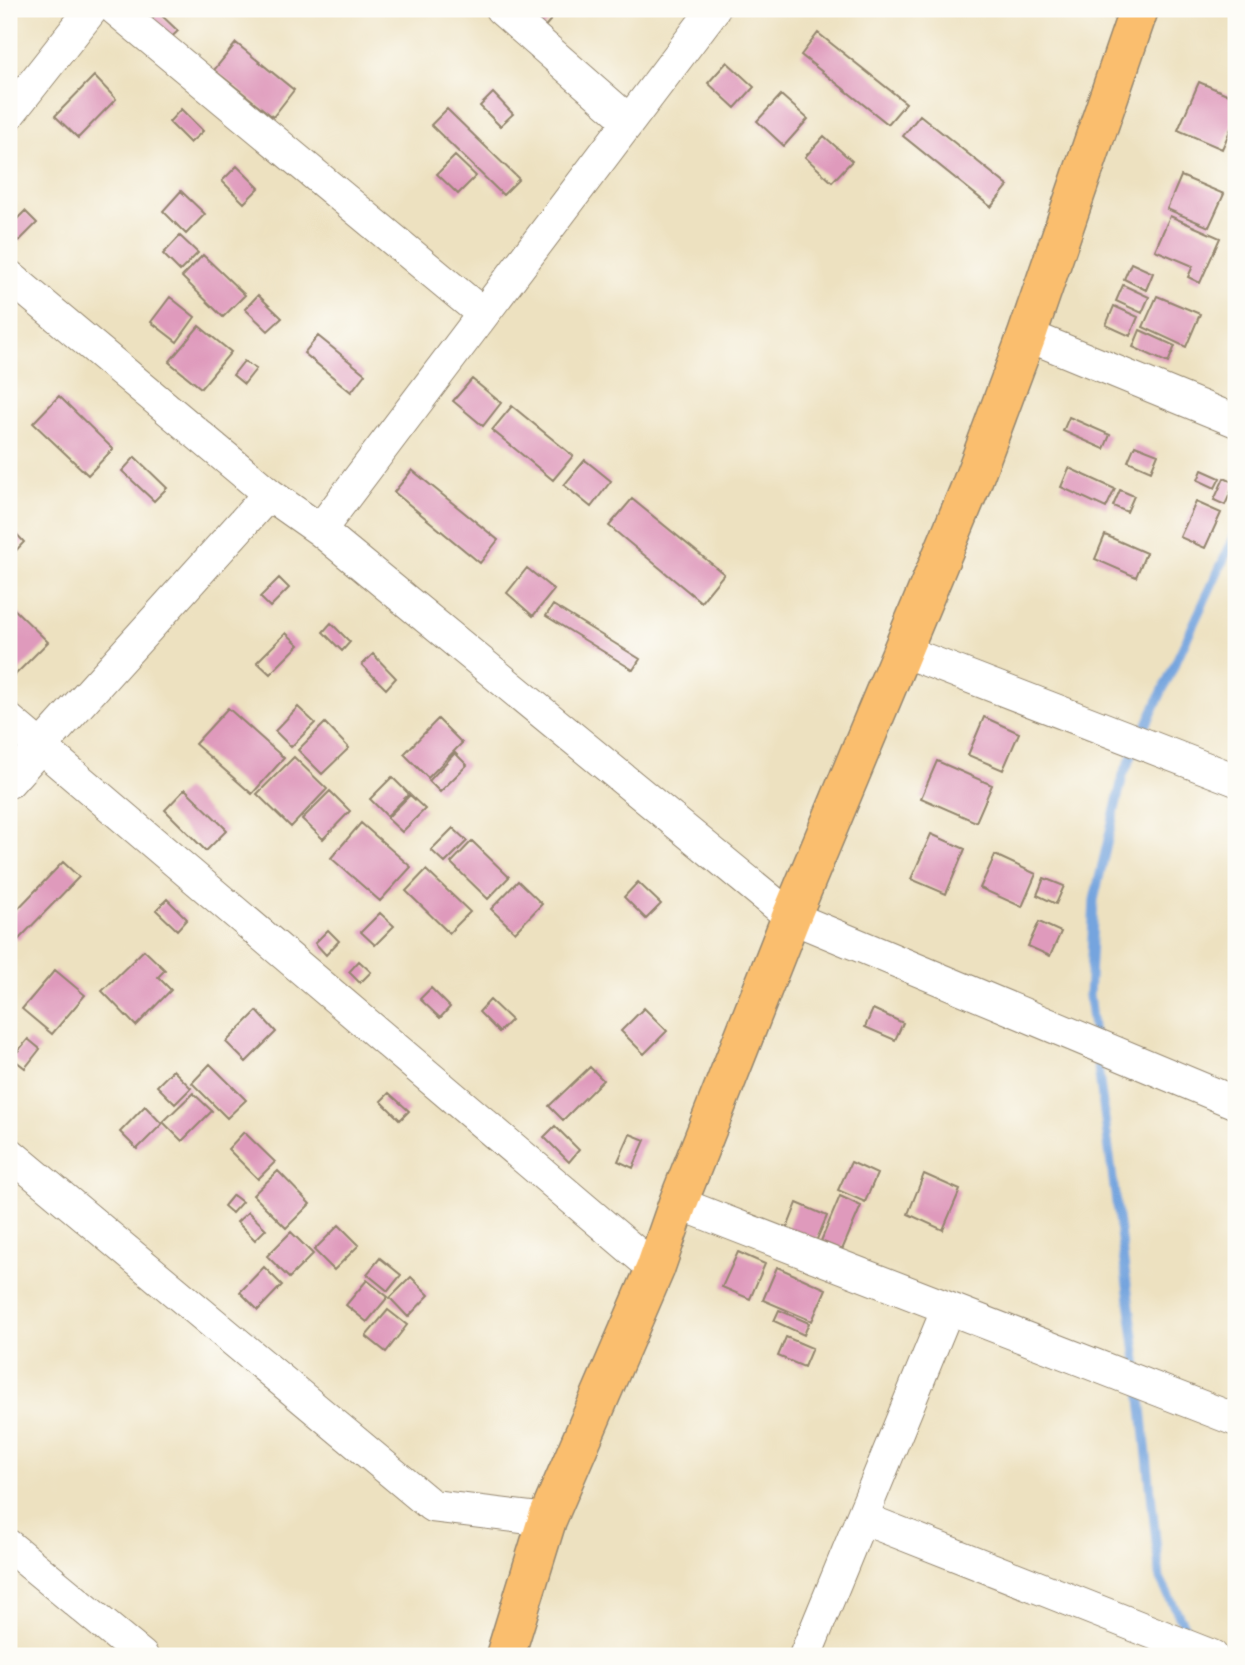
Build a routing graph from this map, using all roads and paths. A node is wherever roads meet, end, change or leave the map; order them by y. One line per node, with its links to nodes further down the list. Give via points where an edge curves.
1 (115, 9): 9 (street)
2 (500, 9): 7 (street)
3 (714, 9): 7 (street)
4 (1139, 9): 10 (main road)
5 (83, 12): 6 (street)
6 (9, 114)
7 (629, 121): 9 (street)
8 (9, 276): 12 (street)
9 (483, 314): 13 (street)
10 (1027, 334): 11 (street); 14 (main road)
11 (1236, 421)
12 (269, 494): 13 (street); 16 (street)
13 (320, 530): 19 (street)
14 (902, 651): 17 (street); 19 (main road)
15 (9, 720): 16 (street)
16 (37, 747): 18 (street); 23 (street)
17 (1236, 780)
18 (9, 782)
19 (791, 917): 20 (street); 22 (main road)
20 (1236, 1103)
21 (9, 1153): 27 (street, via 432,1506)
22 (678, 1203): 23 (main road); 24 (street)
23 (655, 1269): 27 (main road)
24 (948, 1308): 25 (street); 26 (street)
25 (1236, 1420)
26 (862, 1518): 31 (street); 32 (street)
27 (547, 1520): 30 (main road)
28 (9, 1546): 29 (street)
29 (142, 1656)
30 (505, 1656)
31 (805, 1656)
32 (1212, 1656)

